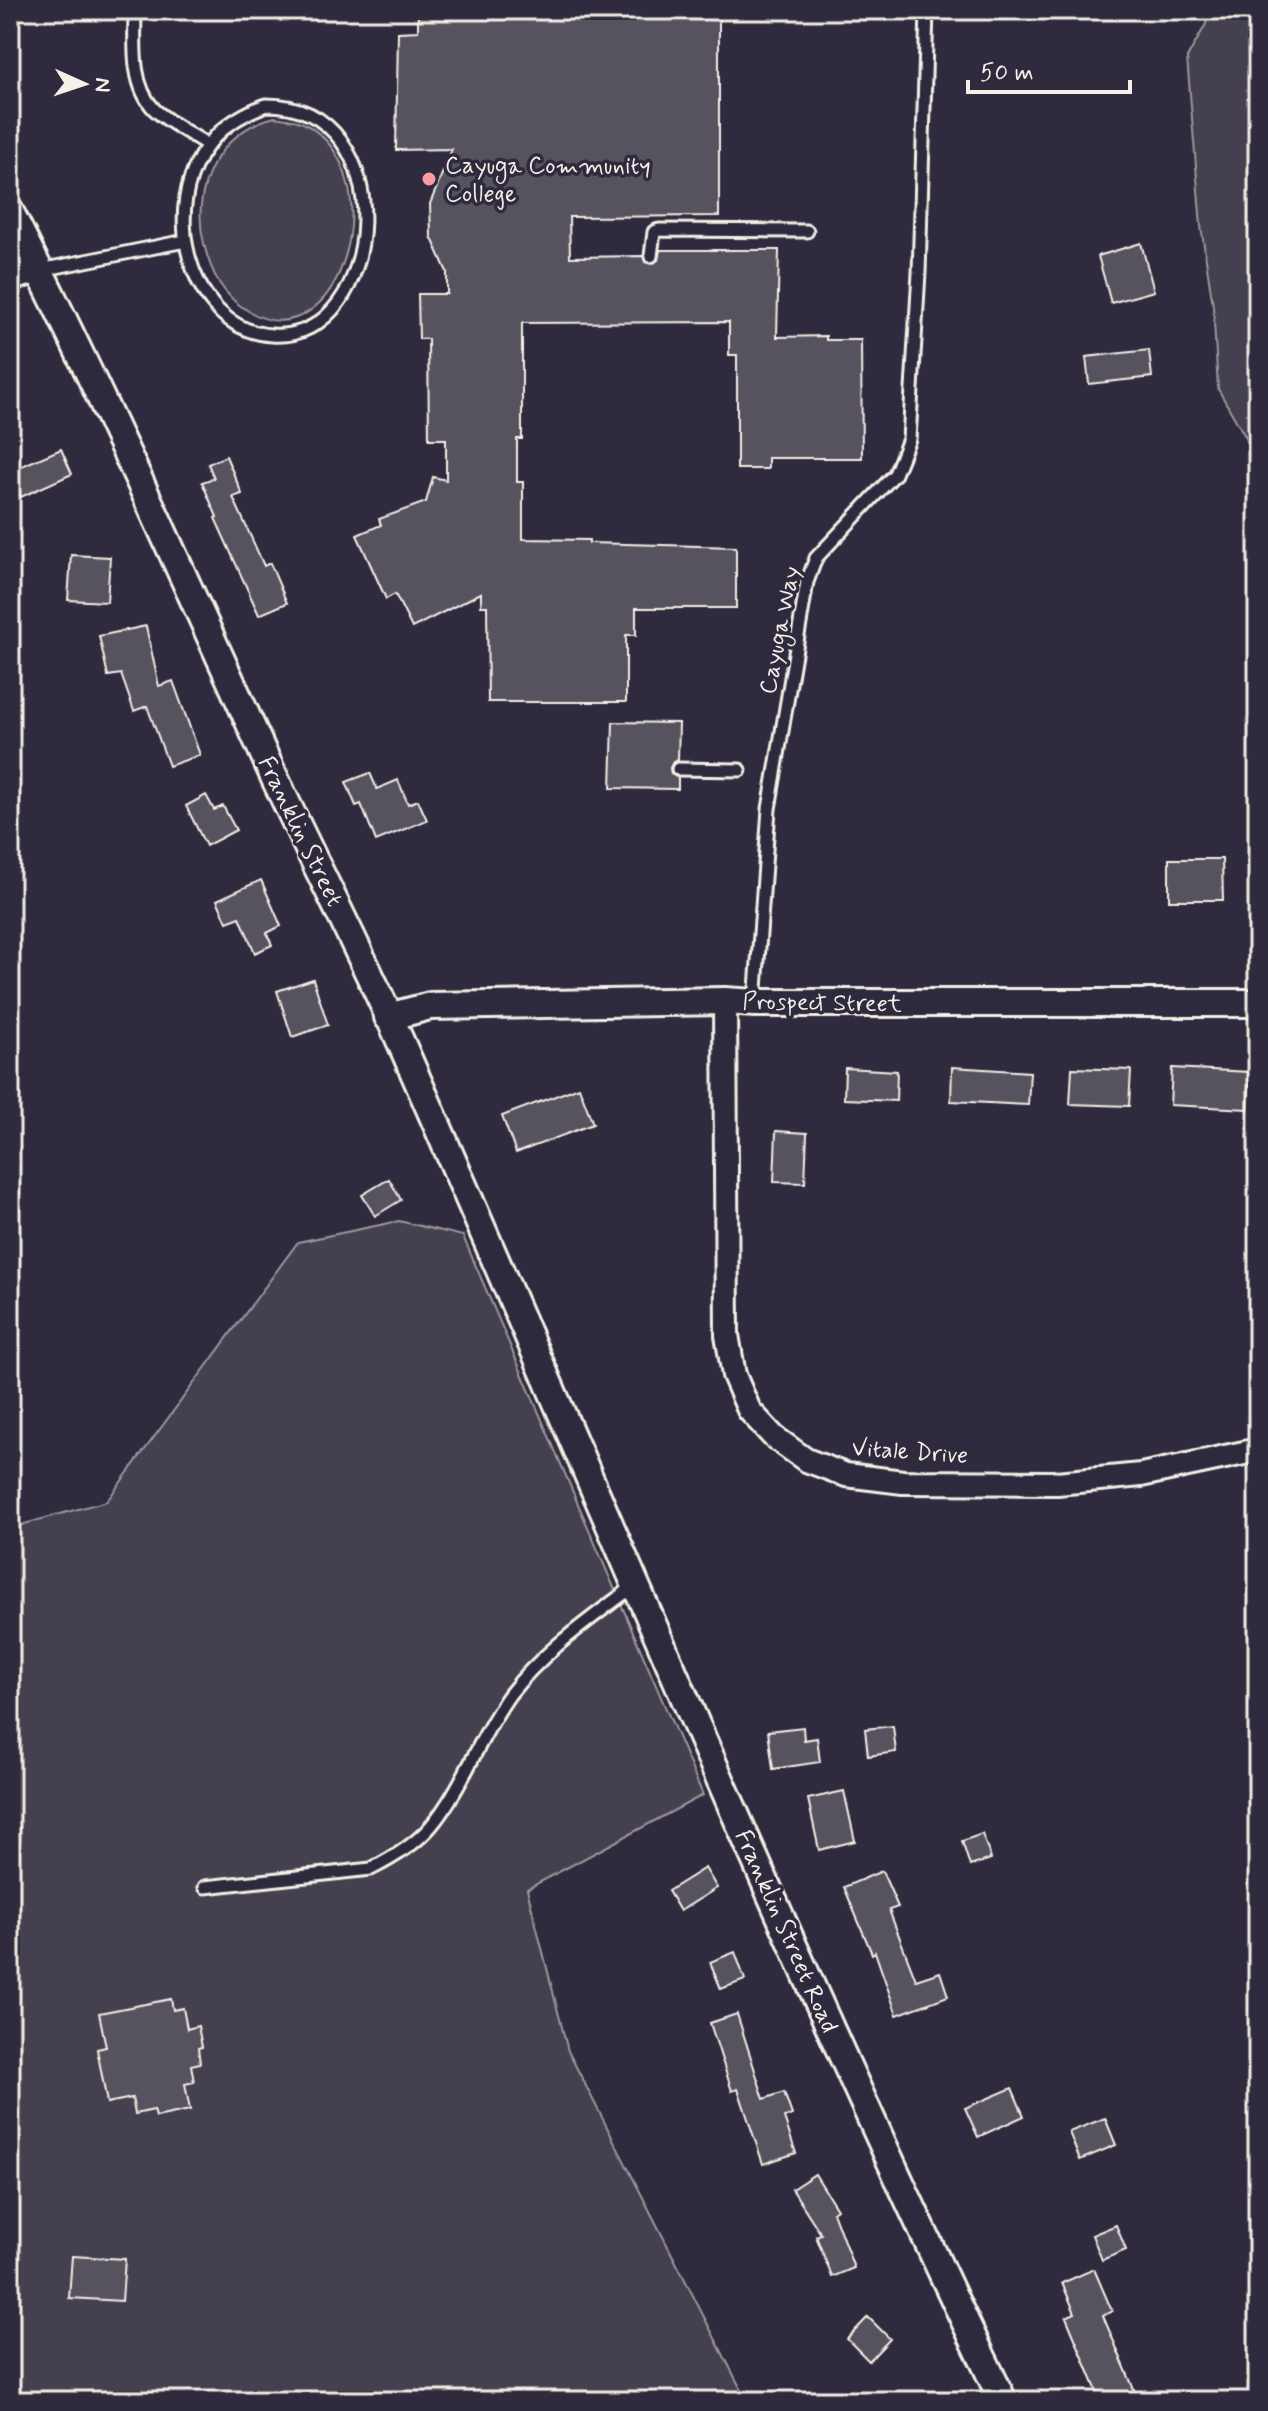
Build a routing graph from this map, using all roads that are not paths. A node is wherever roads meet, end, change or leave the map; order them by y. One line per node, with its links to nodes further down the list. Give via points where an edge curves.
1 (135, 10): 3 (lane, via 135,60 153,108)
2 (927, 10): 15 (lane, Cayuga Way, via 909,439 895,474 816,558 807,582 769,809)
3 (208, 145): 8 (lane, via 189,187); 8 (lane, via 236,120 266,105 299,108 319,119 341,141 358,176 365,207 363,241 341,299 315,325 281,336 241,328 217,309 196,281)
4 (10, 212): 10 (street, Franklin Street)
5 (699, 216): 6 (lane)
6 (714, 230): 7 (lane); 9 (lane, via 654,232)
7 (807, 231)
8 (185, 241): 10 (lane)
9 (651, 256)
10 (40, 271): 11 (street); 17 (street, Franklin Street)
11 (10, 279)
12 (678, 769): 13 (lane)
13 (740, 770)
14 (725, 1001): 15 (street, Prospect Street); 17 (street, Prospect Street, via 430,1006); 18 (street, Vitale Drive, via 727,1335 734,1375 749,1410 774,1437 806,1460 846,1475 903,1482 1057,1483 1141,1475)
15 (755, 1003): 16 (street, Prospect Street)
16 (1258, 1003)
17 (388, 1017): 19 (street, Franklin Street)
18 (1258, 1450)
19 (580, 1456): 20 (street, Franklin Street Road)
20 (635, 1585): 21 (lane, via 536,1664 509,1696 444,1809 395,1857 371,1869); 22 (street, Franklin Street Road, via 762,1881)
21 (205, 1887)
22 (1003, 2401)

